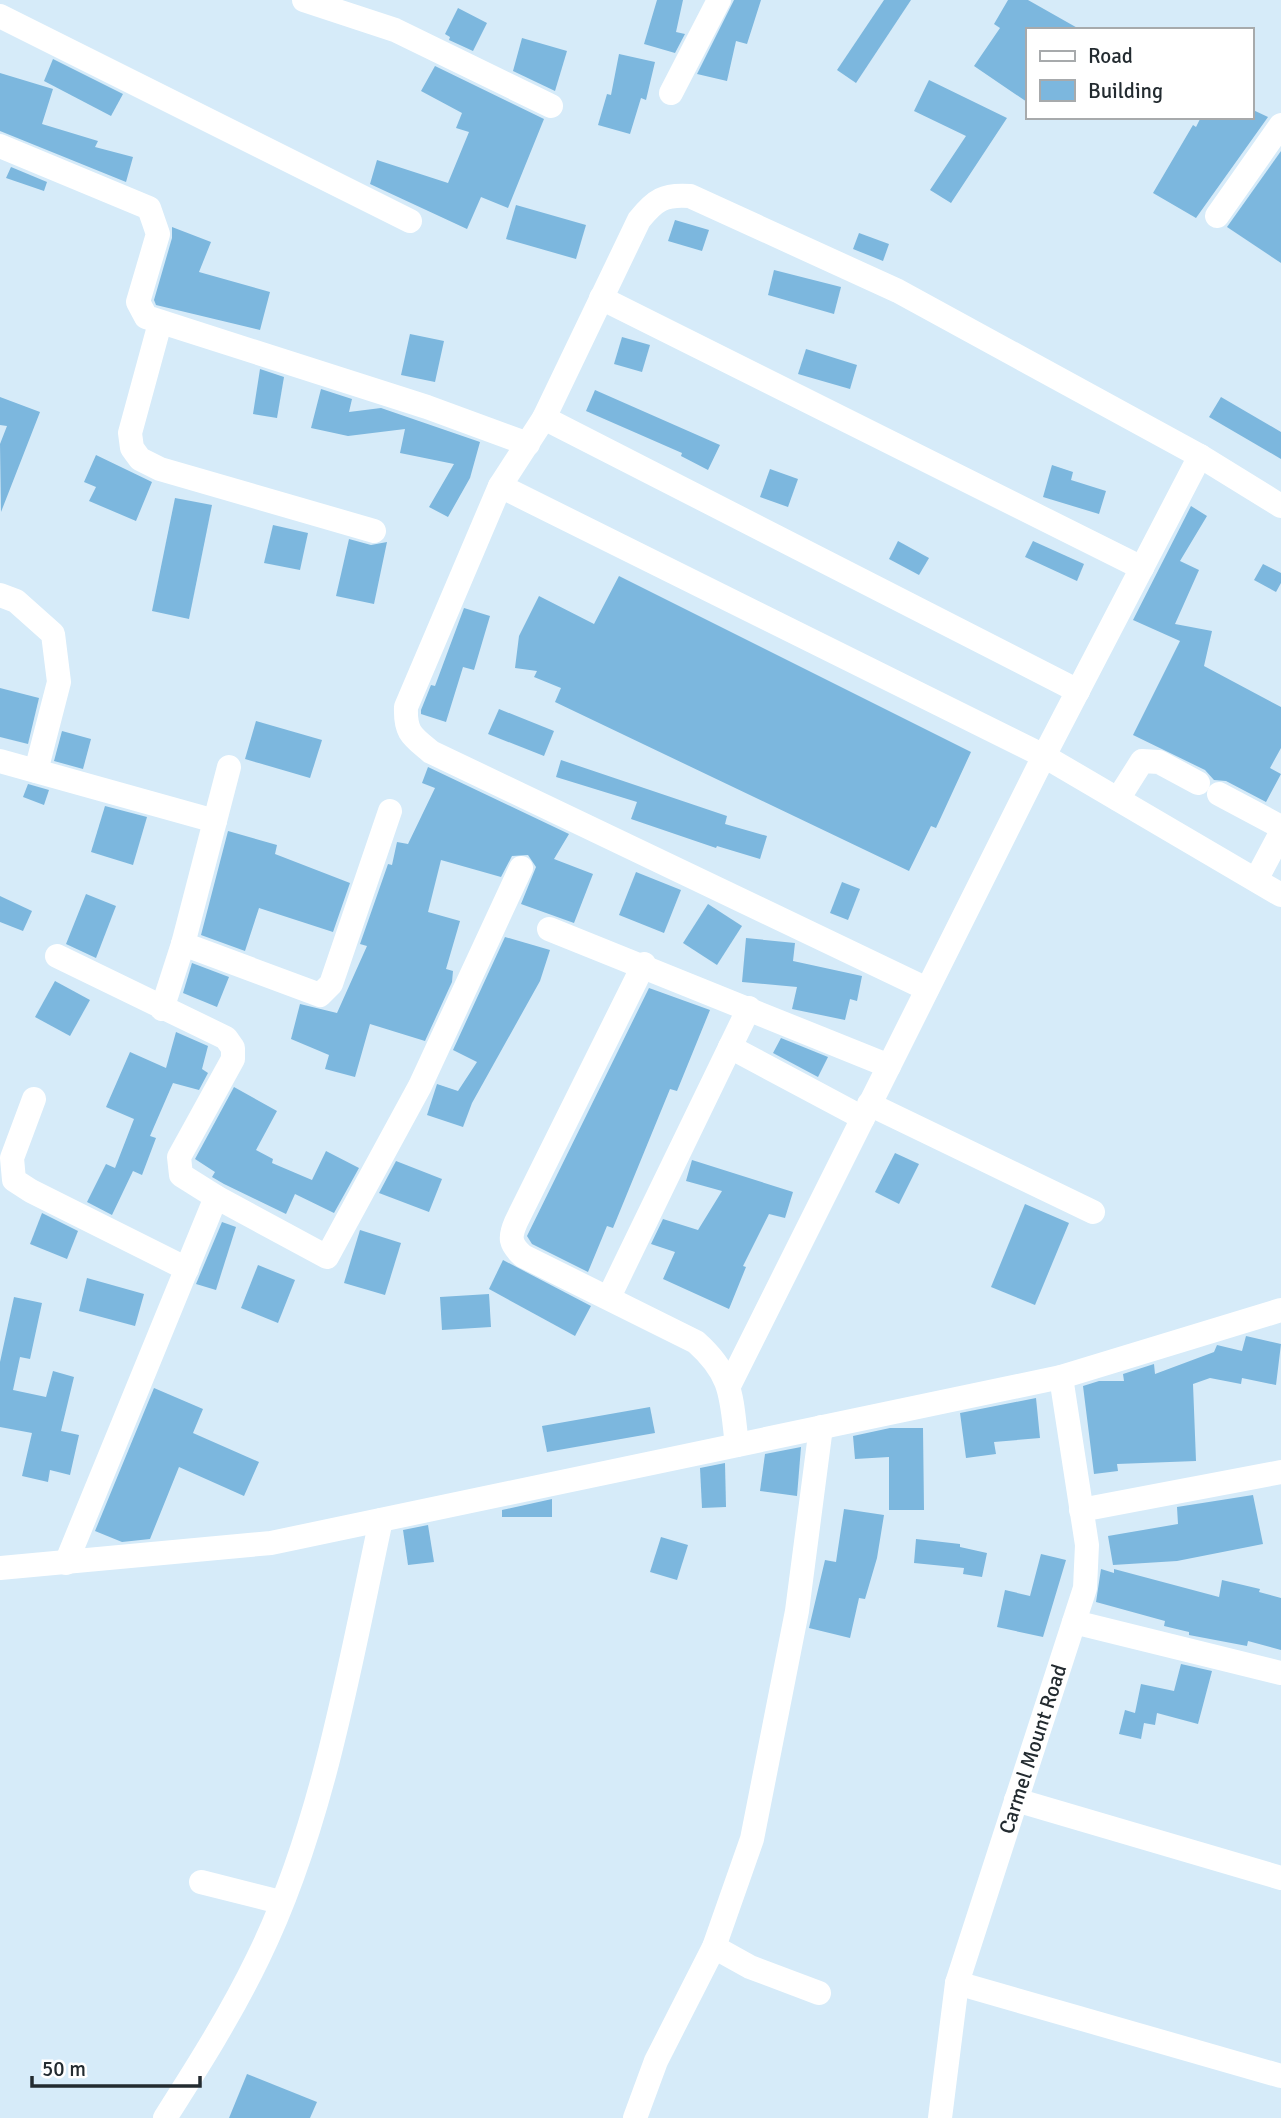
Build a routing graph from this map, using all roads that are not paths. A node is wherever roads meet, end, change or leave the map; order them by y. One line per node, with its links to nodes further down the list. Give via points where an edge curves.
1 (303, 0): 5 (street, via 395,30)
2 (719, 0): 4 (street)
3 (0, 16): 9 (street)
4 (671, 93)
5 (551, 106)
6 (1281, 125): 8 (street)
7 (0, 146): 11 (street, via 149,208 158,234 138,302 146,317)
8 (1217, 216)
9 (411, 221)
10 (601, 298): 12 (street); 14 (street, via 639,220 653,202 669,195 690,196 898,291); 18 (street)
11 (160, 323): 13 (street, via 427,407); 17 (street, via 130,433 132,448 140,459 207,484)
12 (544, 418): 13 (street); 20 (street)
13 (527, 444): 15 (street)
14 (1200, 456): 16 (street); 18 (street)
15 (500, 486): 21 (street); 37 (street, via 406,707 405,725 412,736 431,752)
16 (1281, 506)
17 (374, 531)
18 (1142, 568): 20 (street)
19 (0, 595): 24 (street, via 16,601 53,634 59,682)
20 (1078, 691): 21 (street)
21 (1044, 756): 25 (street); 37 (street)
22 (0, 761): 24 (street)
23 (229, 767): 27 (street)
24 (36, 771): 27 (street)
25 (1118, 799): 28 (street, via 1142,761 1159,762); 31 (street)
26 (390, 811): 34 (street, via 326,992 320,995)
27 (215, 821): 34 (street)
28 (1281, 827)
29 (1281, 833): 31 (street)
30 (521, 868): 44 (street, via 420,1086 327,1257)
31 (1256, 880): 32 (street)
32 (1281, 895)
33 (549, 929): 36 (street)
34 (183, 944): 39 (street)
35 (57, 956): 39 (street)
36 (643, 964): 38 (street); 47 (street, via 510,1235 512,1246 523,1256)
37 (927, 989): 41 (street)
38 (749, 1008): 40 (street); 41 (street)
39 (162, 1009): 44 (street, via 226,1038 233,1048 233,1059 179,1157 181,1175)
40 (730, 1047): 43 (street); 47 (street)
41 (889, 1066): 43 (street)
42 (34, 1099): 46 (street, via 12,1158 14,1180)
43 (866, 1111): 45 (street); 50 (street)
44 (216, 1197): 46 (street)
45 (1093, 1212)
46 (187, 1269): 56 (street)
47 (609, 1297): 50 (street, via 696,1342)
48 (1281, 1310): 49 (street)
49 (1061, 1377): 51 (street); 54 (street, Carmel Mount Road)
50 (730, 1384): 52 (street)
51 (821, 1427): 52 (street); 64 (street, via 797,1611 752,1839)
52 (737, 1445): 55 (street)
53 (1281, 1472): 54 (street)
54 (1081, 1510): 58 (street, Carmel Mount Road, via 1087,1545 1085,1588)
55 (381, 1520): 56 (street, via 271,1544); 63 (street, via 339,1714 301,1849)
56 (66, 1563): 57 (street)
57 (0, 1568)
58 (1074, 1622): 59 (street); 60 (street, Carmel Mount Road)
59 (1281, 1673)
60 (1016, 1800): 61 (street); 65 (street, Carmel Mount Road)
61 (1281, 1878)
62 (201, 1882): 63 (street)
63 (280, 1902): 68 (street, via 259,1957)
64 (715, 1947): 66 (street, via 750,1967); 69 (street, via 656,2061)
65 (957, 1983): 67 (street); 70 (street, Carmel Mount Road)
66 (818, 1993)
67 (1281, 2076)
68 (164, 2118)
69 (635, 2118)
70 (940, 2118)

